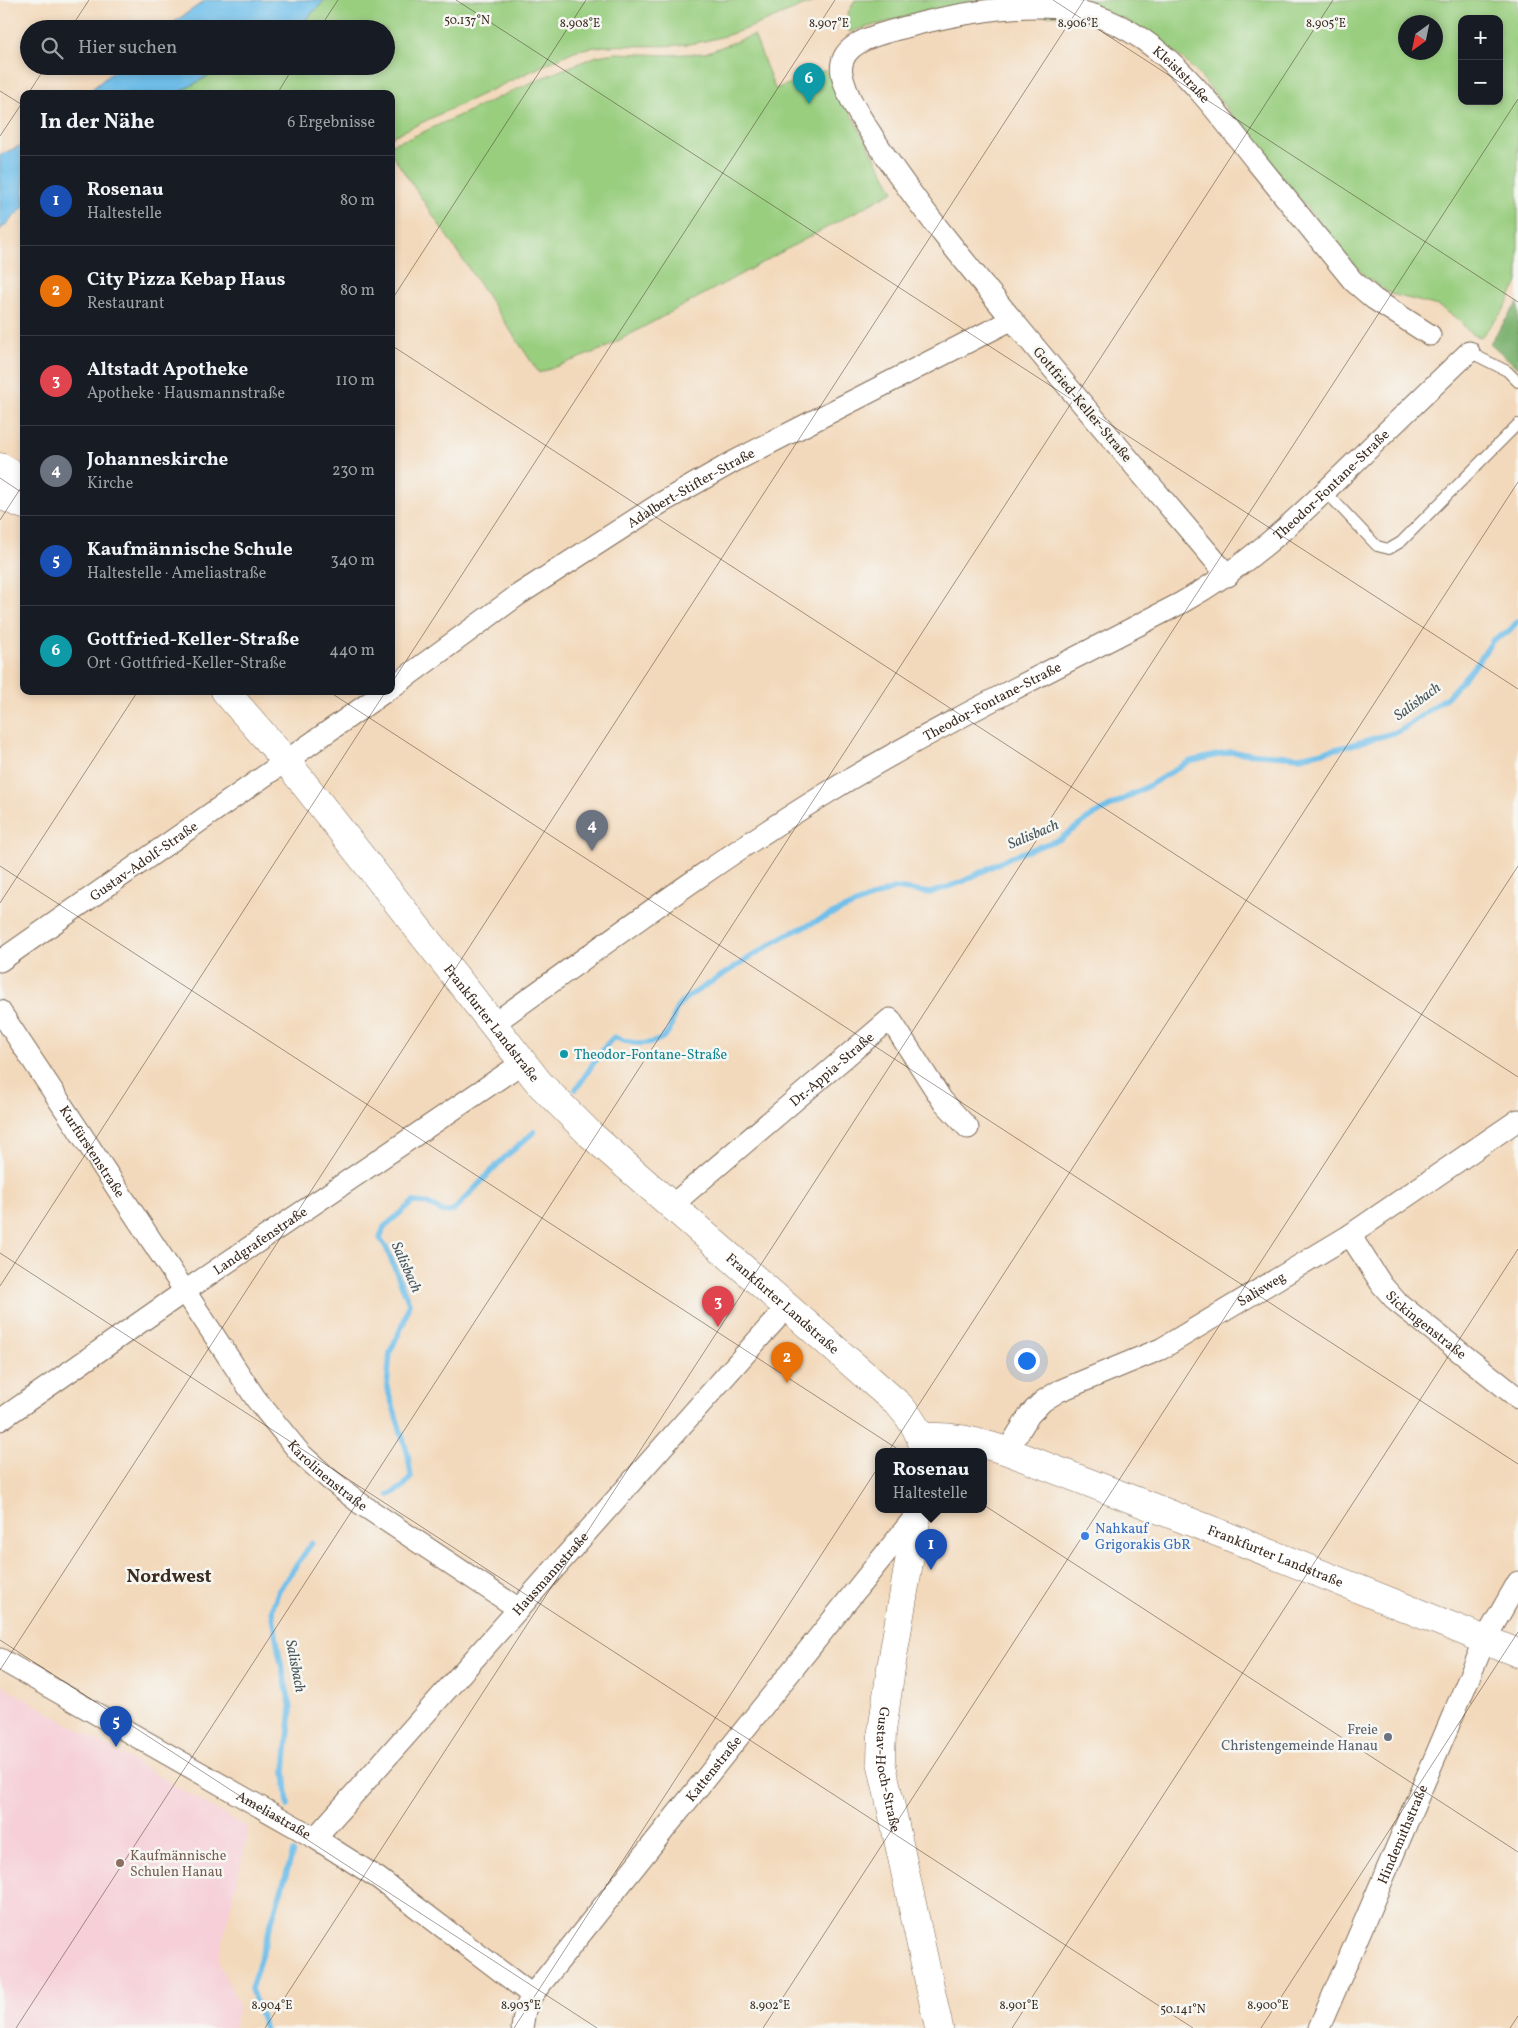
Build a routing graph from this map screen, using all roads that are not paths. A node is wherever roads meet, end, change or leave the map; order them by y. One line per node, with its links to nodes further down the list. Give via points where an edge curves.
1 (847, 51): 2 (street, Gottfried-Keller-Straße, via 841,70 862,119 895,173); 3 (street, Kleiststraße, via 875,36 929,20 1002,9 1068,9 1116,25 1157,50 1193,84 1353,281 1374,299)
2 (1011, 320): 12 (street, Gottfried-Keller-Straße); 13 (street, Adalbert-Stifter-Straße, via 733,462 661,504 518,596)
3 (1430, 335)
4 (1469, 352): 5 (lane, via 1507,371); 9 (street, Theodor-Fontane-Straße)
5 (1518, 382)
6 (1518, 424): 9 (lane, via 1401,542 1389,549 1377,546)
7 (0, 467): 8 (main road)
8 (20, 478)
9 (1325, 491): 12 (street, Theodor-Fontane-Straße, via 1273,540)
10 (0, 495): 11 (main road)
11 (20, 503)
12 (1228, 576): 19 (street, Theodor-Fontane-Straße, via 888,757 826,794 752,841)
13 (395, 685)
14 (228, 695): 16 (main road, Frankfurter Landstraße)
15 (380, 695): 16 (street)
16 (286, 762): 17 (street, Gustav-Adolf-Straße); 19 (main road, Frankfurter Landstraße)
17 (0, 961)
18 (0, 1011): 25 (street, Kurfürstenstraße)
19 (492, 1024): 20 (main road, Frankfurter Landstraße)
20 (522, 1063): 23 (main road, Frankfurter Landstraße, via 590,1134); 25 (street, Landgrafenstraße)
21 (1518, 1120): 24 (street, Salisweg)
22 (968, 1128): 23 (street, Dr.-Appia-Straße, via 942,1100 890,1019)
23 (671, 1206): 26 (main road, Frankfurter Landstraße)
24 (1350, 1235): 27 (street, Sickingenstraße, via 1382,1285 1397,1302); 30 (street, Salisweg, via 1161,1349 1059,1391 1043,1401 1030,1414)
25 (186, 1291): 28 (street, Landgrafenstraße); 34 (street, Karolinenstraße, via 256,1399 300,1453 361,1504)
26 (786, 1308): 29 (main road, Frankfurter Landstraße, via 899,1405 910,1417); 34 (street, Hausmannstraße)
27 (1518, 1398)
28 (0, 1420)
29 (923, 1444): 30 (main road, Frankfurter Landstraße, via 944,1436)
30 (1007, 1451): 35 (main road, Frankfurter Landstraße)
31 (916, 1513): 39 (street, Kattenstraße)
32 (918, 1513): 41 (main road, Gustav-Hoch-Straße, via 891,1668 881,1761)
33 (1518, 1582): 35 (street, Hindemithstraße)
34 (519, 1609): 38 (street, Hausmannstraße)
35 (1486, 1638): 36 (main road, Frankfurter Landstraße); 42 (street, Hindemithstraße)
36 (1518, 1653)
37 (0, 1659): 38 (street, Ameliastraße)
38 (315, 1838): 39 (street, Ameliastraße, via 378,1878)
39 (532, 1995): 40 (street, Kattenstraße)
40 (522, 2028)
41 (939, 2028)
42 (1319, 2028)

